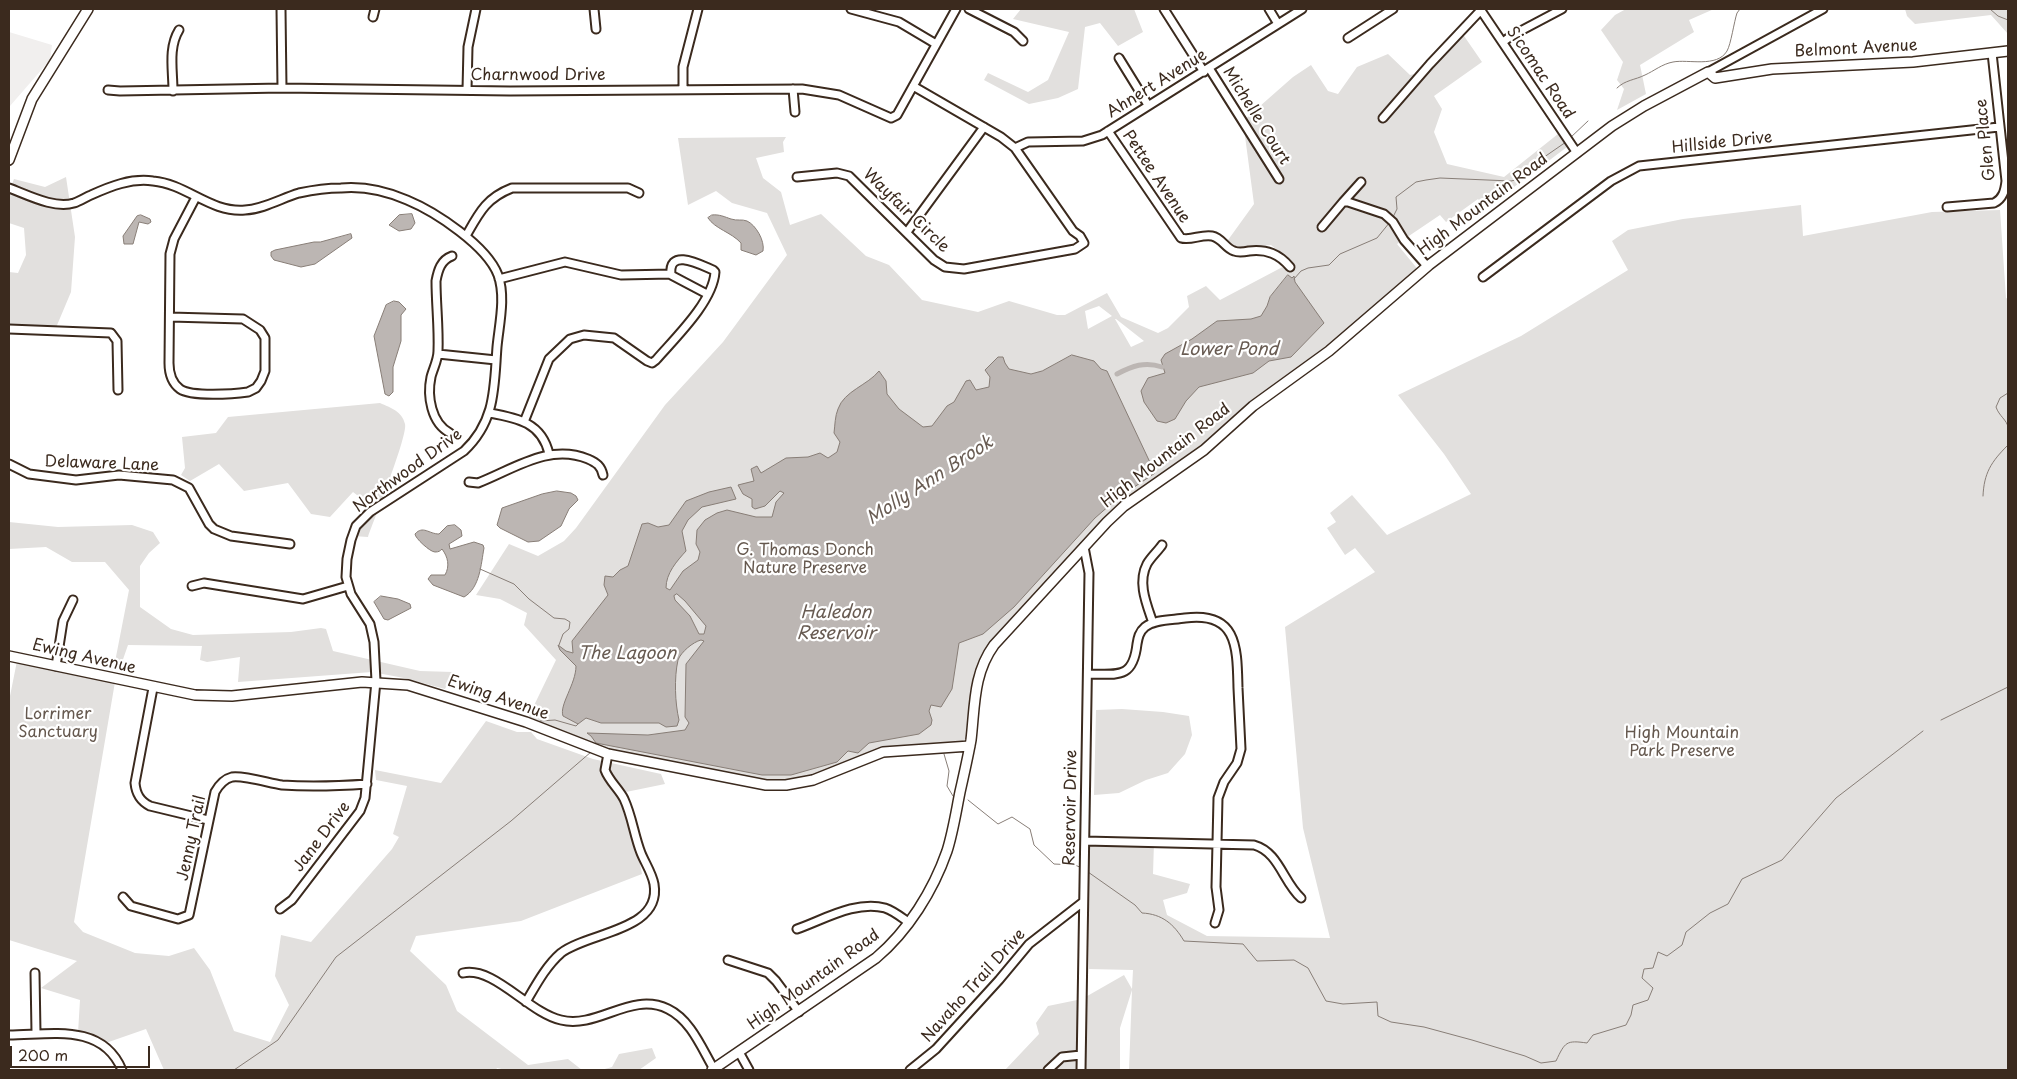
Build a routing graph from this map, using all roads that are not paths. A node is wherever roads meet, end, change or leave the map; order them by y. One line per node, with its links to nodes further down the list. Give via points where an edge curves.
1 (88, 9): 45 (main road, via 38,87)
2 (281, 9): 31 (street)
3 (375, 9): 17 (street)
4 (476, 9): 36 (street, via 468,47)
5 (594, 9): 19 (street)
6 (698, 9): 32 (street, via 683,67)
7 (851, 9): 24 (street, via 899,22)
8 (956, 9): 24 (street, Charnwood Drive)
9 (969, 9): 22 (street, via 1014,32)
10 (1164, 9): 28 (street, Michelle Court)
11 (1269, 9): 18 (street)
12 (1302, 9): 18 (street, Ahnert Avenue)
13 (1393, 9): 21 (street)
14 (1481, 9): 23 (street, Sicomac Road); 39 (street)
15 (1562, 9): 23 (street)
16 (1823, 9): 29 (street, High Mountain Road)
17 (373, 17)
18 (1278, 24): 28 (street, Ahnert Avenue)
19 (596, 29)
20 (179, 30): 35 (street, via 173,39)
21 (1348, 38)
22 (1023, 41)
23 (1503, 42): 44 (street, Sicomac Road)
24 (936, 44): 30 (street, Charnwood Drive)
25 (2008, 51): 26 (main road, Belmont Avenue)
26 (1992, 53): 29 (main road, Belmont Avenue, via 1908,62 1772,69 1715,78); 41 (street, Glen Place)
27 (1119, 58): 37 (street)
28 (1206, 70): 37 (street, Ahnert Avenue); 47 (street, Michelle Court)
29 (1708, 72): 44 (main road, High Mountain Road, via 1626,116)
30 (913, 86): 33 (street, Charnwood Drive, via 897,115 891,118 839,95); 40 (street, Wayfair Circle)
31 (282, 88): 35 (street, Charnwood Drive); 36 (street, Charnwood Drive)
32 (683, 89): 33 (street, Charnwood Drive); 36 (street, Charnwood Drive)
33 (793, 89): 38 (street)
34 (108, 90): 35 (street, Charnwood Drive)
35 (172, 90)
36 (467, 90)
37 (1148, 105): 42 (street, Ahnert Avenue)
38 (795, 112)
39 (1383, 118)
40 (984, 127): 43 (street, Wayfair Circle); 55 (street)
41 (1999, 128): 53 (street, Glen Place, via 2006,181 2002,196 1994,203); 61 (street, Hillside Drive, via 1638,166 1611,181)
42 (1108, 131): 43 (street, Ahnert Avenue, via 1083,141 1028,142); 59 (street, Pettee Avenue, via 1181,238 1213,236 1237,252 1269,251)
43 (1015, 148): 55 (street, Wayfair Circle, via 1084,243 1074,249 958,270 940,264)
44 (1577, 153): 58 (main road, High Mountain Road)
45 (9, 160)
46 (797, 177): 55 (street, Wayfair Circle, via 837,173 849,176)
47 (1279, 178)
48 (1361, 182): 52 (street)
49 (9, 188): 51 (street, Northwood Drive, via 64,204 74,203 123,182 153,181)
50 (639, 193): 56 (street, via 628,188 512,188 488,201)
51 (196, 197): 56 (street, Northwood Drive, via 226,209 248,210 300,193 342,187 383,191 408,200); 64 (street, via 172,245)
52 (1343, 202): 54 (street); 58 (street, via 1375,210 1391,221)
53 (1947, 207)
54 (1322, 227)
55 (907, 232)
56 (466, 236): 62 (street, Northwood Drive, via 479,246)
57 (452, 256): 66 (street, via 442,263 436,281)
58 (1428, 266): 78 (main road, High Mountain Road, via 1317,361 1253,406 1183,466 1124,506)
59 (1290, 267)
60 (671, 274): 62 (street, via 621,276 565,262); 63 (street); 63 (street, via 675,262 682,259 713,270 715,278)
61 (1483, 277)
62 (499, 279): 67 (street, Northwood Drive, via 501,295)
63 (707, 294): 70 (street, via 697,313 652,363 614,338 584,335 570,339 549,359)
64 (170, 317): 64 (street, via 169,371 180,389 239,393 256,388 264,371 264,338 254,324 243,319)
65 (9, 329): 68 (street, via 113,334 117,341)
66 (438, 354): 67 (street); 71 (street, via 430,397 437,420)
67 (496, 360): 69 (street, Northwood Drive)
68 (118, 390)
69 (490, 413): 70 (street); 80 (street, Northwood Drive, via 485,426 464,451 370,512 356,526 347,559)
70 (524, 422): 72 (street, via 541,433)
71 (450, 433)
72 (549, 454): 74 (street, via 580,456 599,465); 75 (street, via 478,483)
73 (9, 464): 76 (street, Delaware Lane, via 29,474 76,480 119,475 173,480 189,488 214,529 231,536)
74 (603, 475)
75 (469, 482)
76 (290, 544)
77 (1162, 545): 82 (street, via 1148,563 1143,577)
78 (1084, 547): 85 (street, Reservoir Drive, via 1089,573); 88 (main road, High Mountain Road, via 984,660 975,687)
79 (192, 586): 80 (street, via 204,583 303,599)
80 (348, 586): 86 (street, Northwood Drive, via 373,632)
81 (73, 600): 84 (street, via 63,620)
82 (1153, 623): 85 (street, via 1140,633 1135,660 1127,670 1119,674); 93 (street, via 1207,617 1225,627 1236,644 1241,750 1238,763 1220,793)
83 (9, 656): 84 (main road, Ewing Avenue)
84 (56, 666): 87 (main road, Ewing Avenue)
85 (1088, 674): 92 (street, Reservoir Drive)
86 (376, 681): 87 (main road, Ewing Avenue, via 217,696); 89 (main road, Ewing Avenue, via 424,688); 90 (street, Jane Drive)
87 (153, 688): 91 (street, via 135,783 137,793 150,806)
88 (970, 746): 89 (main road, Ewing Avenue, via 883,752 813,780 776,785); 98 (main road, High Mountain Road, via 947,850 936,877)
89 (608, 754): 104 (street, via 605,770 628,807 637,841 653,880 654,898 649,910 635,922 578,943 562,953 547,968)
90 (367, 784): 91 (street, Jenny Trail, via 310,787 234,777 217,787); 97 (street, Jane Drive, via 360,811 292,900)
91 (208, 820): 94 (street, Jenny Trail, via 189,915 178,919 131,906)
92 (1085, 841): 93 (street); 96 (street, Reservoir Drive)
93 (1218, 844): 95 (street, via 1254,845 1267,851 1292,890); 99 (street, via 1216,887 1219,910)
94 (123, 897)
95 (1301, 898)
96 (1082, 902): 109 (street, Reservoir Drive); 113 (street, Navaho Trail Drive, via 1029,944 936,1049)
97 (280, 909)
98 (908, 922): 100 (street, via 891,910 868,906 850,909); 105 (main road, High Mountain Road, via 876,958)
99 (1215, 923)
100 (797, 929)
101 (728, 960): 105 (street, via 768,972)
102 (35, 973): 106 (street)
103 (463, 973): 104 (street, via 485,975)
104 (526, 1002): 111 (street, via 546,1015 570,1022 639,1004 662,1006 688,1025)
105 (799, 1012): 108 (main road, High Mountain Road)
106 (36, 1033): 107 (street); 110 (street, via 88,1038 110,1052)
107 (9, 1035)
108 (739, 1052): 111 (main road, High Mountain Road); 112 (street)
109 (1081, 1055): 114 (street, via 1062,1057); 115 (street, Reservoir Drive)
110 (122, 1070)
111 (713, 1070)
112 (749, 1070)
113 (910, 1070)
114 (1048, 1070)
115 (1081, 1070)

